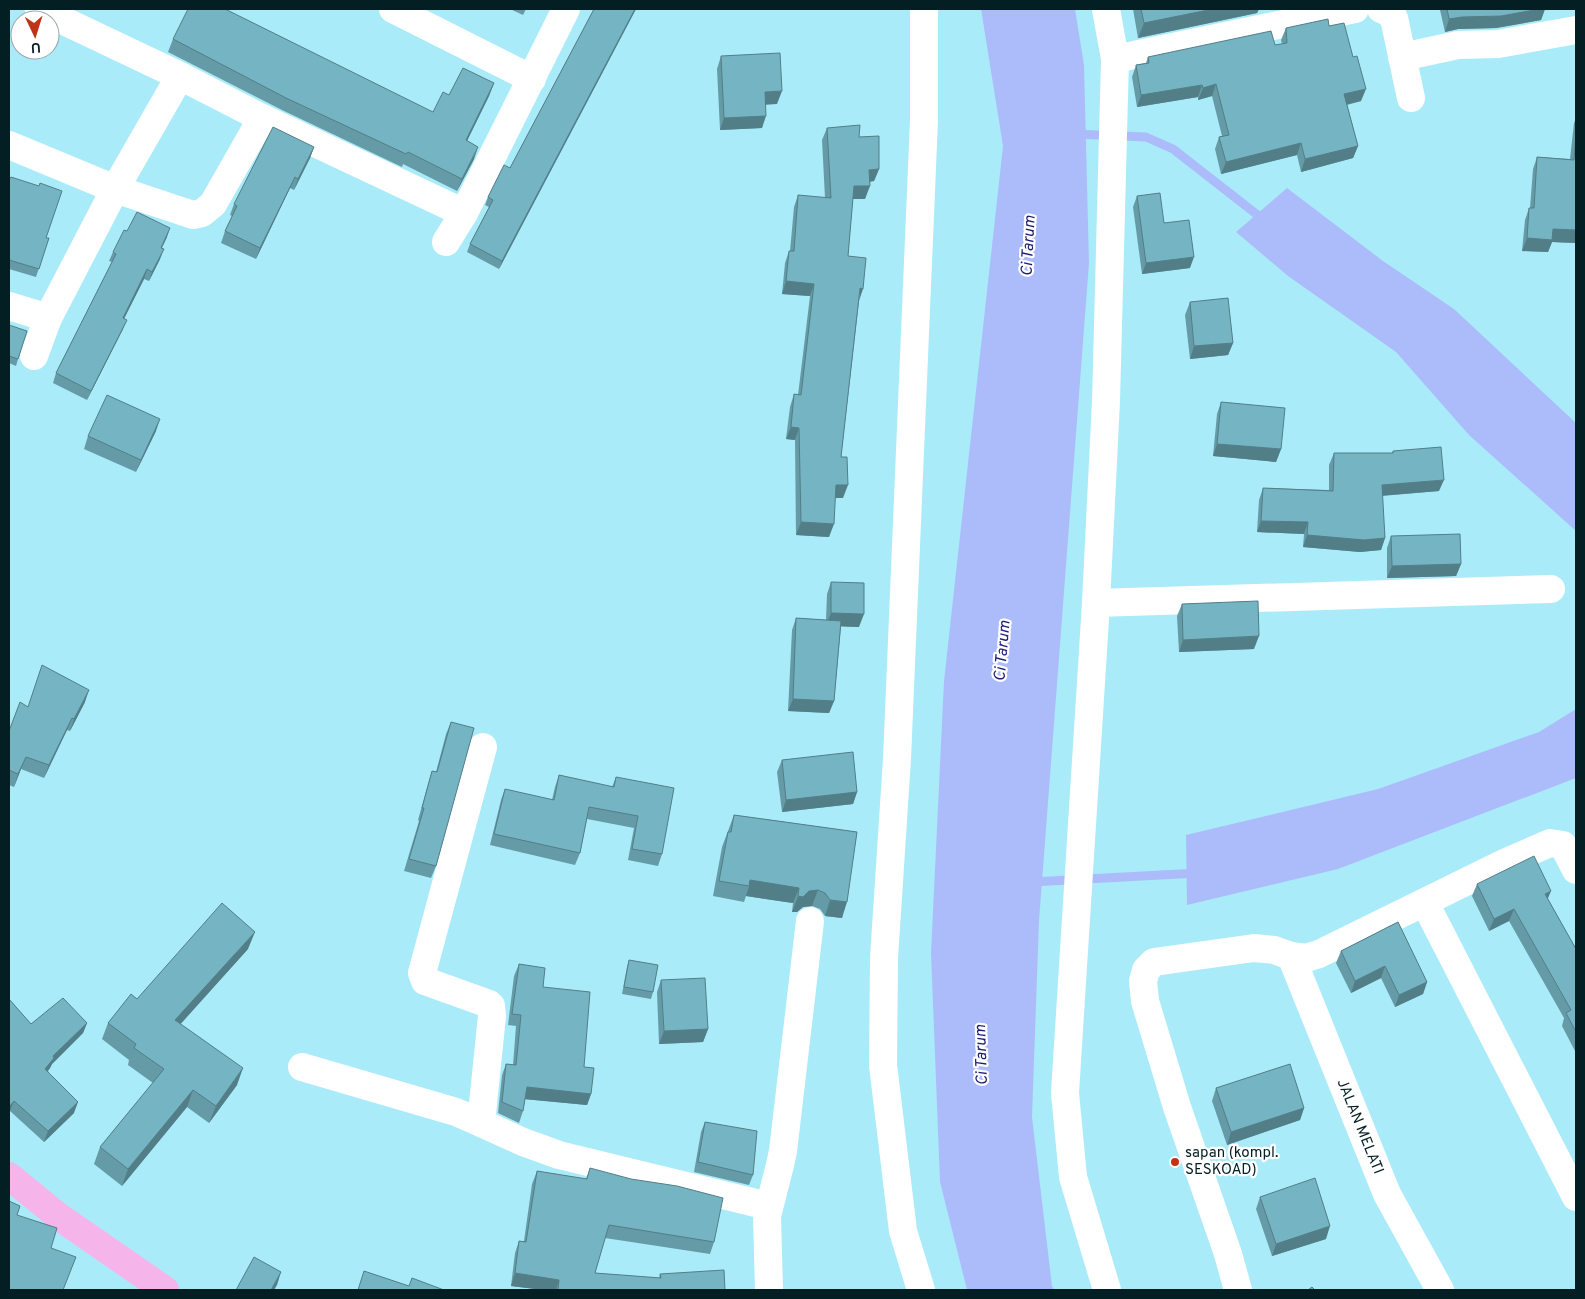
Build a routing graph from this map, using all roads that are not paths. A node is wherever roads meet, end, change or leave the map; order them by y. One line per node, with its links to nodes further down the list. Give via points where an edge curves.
1 (39, 9): 11 (street)
2 (393, 9): 12 (street)
3 (566, 9): 12 (street)
4 (924, 9): 36 (street, via 924,120 897,758 884,958 883,1065 904,1232)
5 (1106, 9): 10 (street)
6 (1355, 9): 10 (street)
7 (1381, 9): 9 (street, via 1394,18)
8 (1576, 30): 9 (street)
9 (1402, 57): 13 (street)
10 (1115, 59): 23 (street, via 1106,391)
11 (180, 76): 14 (street); 16 (street)
12 (532, 79): 17 (street)
13 (1411, 98)
14 (262, 118): 16 (street, via 213,204 202,213 193,215); 17 (street)
15 (9, 145): 16 (street)
16 (115, 189): 20 (street)
17 (464, 213): 18 (street)
18 (446, 242)
19 (9, 306): 20 (street)
20 (48, 318): 21 (street)
21 (34, 356)
22 (1551, 589): 23 (street)
23 (1096, 603): 37 (street, via 1065,1093 1073,1177)
24 (483, 748): 30 (street, via 422,973 425,981 491,1006)
25 (1576, 870): 26 (street, via 1563,845 1550,842)
26 (1425, 904): 28 (street, via 1319,954 1306,958); 32 (street)
27 (810, 921): 33 (street, via 783,1151)
28 (1291, 956): 38 (street, via 1254,948 1154,962 1146,970 1143,981 1150,1019); 39 (street, JALAN MELATI, via 1387,1194)
29 (302, 1067): 30 (street)
30 (481, 1122): 33 (street, via 559,1155)
31 (9, 1176): 34 (main road, via 58,1216)
32 (1576, 1197)
33 (768, 1206): 35 (street)
34 (165, 1290)
35 (769, 1290)
36 (921, 1290)
37 (1106, 1290)
38 (1238, 1290)
39 (1440, 1290)

